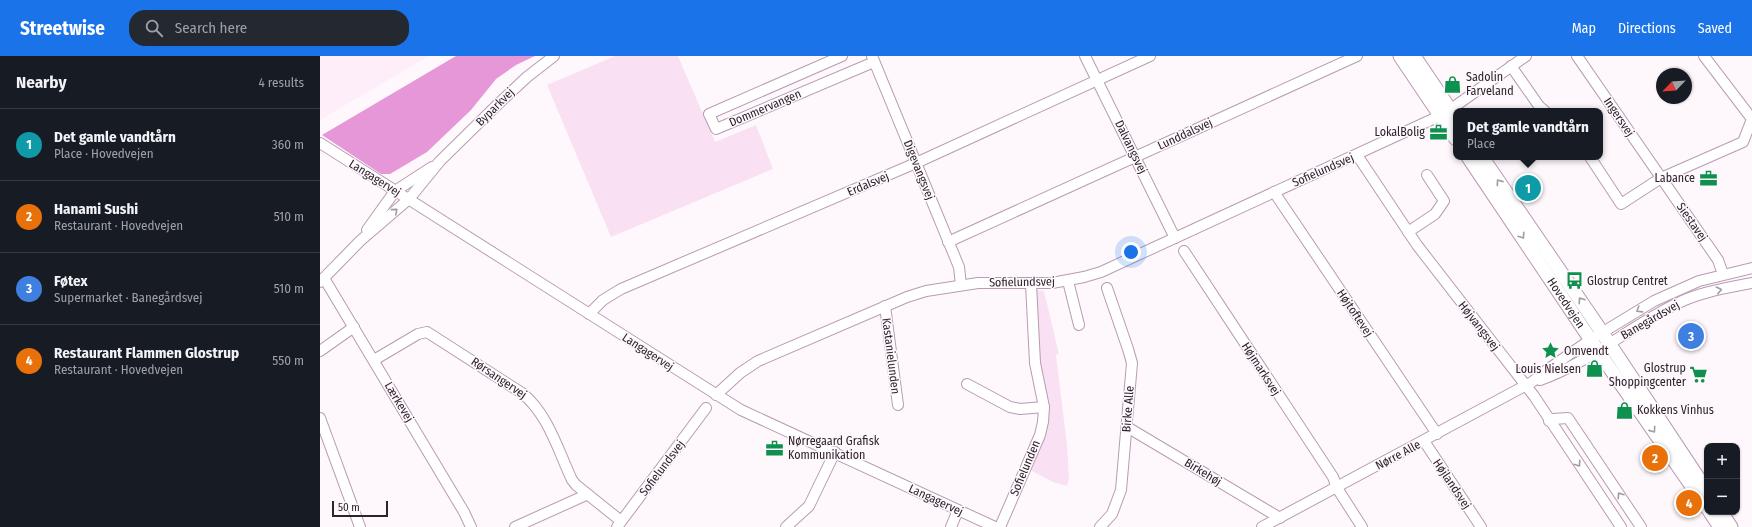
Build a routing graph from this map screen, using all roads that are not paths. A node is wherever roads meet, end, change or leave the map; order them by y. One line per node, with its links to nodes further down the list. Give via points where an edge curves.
1 (554, 56): 24 (street, Byparkvej, via 527,77)
2 (842, 56): 11 (street, Dommervangen, via 709,114 716,129)
3 (1086, 56): 13 (street, Dalvangsvej)
4 (1150, 56): 13 (street, Erdalsvej)
5 (1357, 56): 20 (street, Lunddalsvej)
6 (1401, 56): 16 (main road)
7 (1414, 56): 16 (main road)
8 (1526, 56): 12 (street, Sofielundsvej)
9 (1577, 56): 27 (street, Ingersvej)
10 (1704, 56): 27 (street, via 1752,119 1743,142)
11 (873, 59): 25 (street, Digevangsvej)
12 (1512, 66): 14 (street, Sofielundsvej); 15 (street)
13 (1098, 80): 20 (street, Dalvangsvej); 25 (street, Erdalsvej)
14 (1457, 108)
15 (1541, 108)
16 (1449, 114): 17 (main road); 19 (street, Sofielundsvej)
17 (1453, 128)
18 (320, 143): 28 (street, Langagervej)
19 (1357, 155): 29 (street, Sofielundsvej); 31 (street, Højvangsvej)
20 (1136, 157): 32 (street, Dalvangsvej); 34 (street, Lunddalsvej)
21 (1470, 160): 49 (main road, Hovedvejen, one-way to 49)
22 (1484, 160): 48 (main road, Hovedvejen, one-way to 22)
23 (1592, 160): 27 (street, via 1621,204)
24 (440, 161): 28 (street, Byparkvej); 30 (street, Byparkvej)
25 (916, 163): 34 (street, Digevangsvej); 45 (street, Erdalsvej, via 621,289 603,300)
26 (1427, 175): 31 (street, via 1444,201 1435,214)
27 (1661, 178): 37 (street, Siestavej, via 1718,260)
28 (395, 191): 30 (street, Langagervej); 33 (street, Byparkvej)
29 (1274, 192): 32 (street, Sofielundsvej); 61 (street, Højtoftevej)
30 (409, 199): 33 (street, Byparkvej, one-way to 30); 45 (street, Langagervej)
31 (1408, 232): 53 (street, Højvangsvej)
32 (1175, 238): 39 (street, Sofielundsvej, via 1101,272)
33 (360, 242): 38 (street, Byparkvej)
34 (948, 242): 42 (street, Digevangsvej, via 960,270)
35 (1184, 251): 65 (street, Højmarksvej, via 1334,478)
36 (1752, 268): 37 (street, Banegårdsvej)
37 (1723, 274): 48 (street, Banegårdsvej, one-way to 48, via 1687,285 1664,296)
38 (322, 280): 47 (street, Lærkevej)
39 (1068, 281): 41 (street, Sofielundsvej); 46 (street)
40 (1752, 283): 48 (street, Banegårdsvej, one-way to 40, via 1676,304 1700,295)
41 (1031, 284): 42 (street, Sofielundsvej); 56 (street, Sofielunden, via 1035,363)
42 (961, 285): 44 (street, Sofielundsvej, via 916,294)
43 (1107, 288): 60 (street, Birke Alle, via 1132,363)
44 (885, 306): 54 (street, Sofielundsvej, via 758,361); 55 (street, Kastanielunden)
45 (589, 314): 54 (street, Langagervej)
46 (1079, 325)
47 (354, 327): 50 (street); 51 (street, Lærkevej)
48 (1606, 338): 49 (street, Banegårdsvej); 64 (main road, Hovedvejen)
49 (1594, 346): 53 (street, Nørre Alle, via 1546,379); 67 (main road, Hovedvejen, one-way to 67)
50 (320, 351)
51 (374, 360): 66 (street, Rørsangervej, via 418,334 427,332 531,400 544,417 572,480); 74 (street, Lærkevej)
52 (967, 384): 56 (street, via 1010,407)
53 (1529, 384): 59 (street, Højvangsvej); 61 (street, Nørre Alle)
54 (716, 395): 63 (street, Langagervej, via 761,420)
55 (898, 405)
56 (1044, 407): 79 (street, Sofielunden, via 1040,435)
57 (706, 408): 72 (street, Sofielundsvej)
58 (320, 418): 73 (street)
59 (1549, 421): 84 (street, Højvangsvej, one-way to 84); 85 (street, one-way to 59, via 1568,418)
60 (1127, 427): 71 (street, Birkehøj); 80 (street, Birke Alle, via 1121,490 1112,514)
61 (1437, 434): 62 (street, Nørre Alle)
62 (1424, 442): 65 (street, Nørre Alle); 83 (street, Højlandsvej)
63 (835, 452): 68 (street, Langagervej); 76 (street, via 809,506)
64 (1704, 486)
65 (1337, 488): 71 (street, Nørre Alle); 82 (street, Højmarksvej)
66 (586, 495): 72 (street, Rørsangervej); 75 (street)
67 (1704, 504)
68 (958, 510): 77 (street); 78 (street, Langagervej)
69 (1712, 515): 86 (main road)
70 (1723, 515): 87 (main road)
71 (1280, 518): 81 (street, Nørre Alle)
72 (619, 524)
73 (360, 527)
74 (471, 527)
75 (515, 527)
76 (786, 527)
77 (950, 527)
78 (995, 527)
79 (1000, 527)
80 (1100, 527)
81 (1262, 527)
82 (1362, 527)
83 (1481, 527)
84 (1620, 527)
85 (1642, 527)
86 (1720, 527)
87 (1731, 527)

